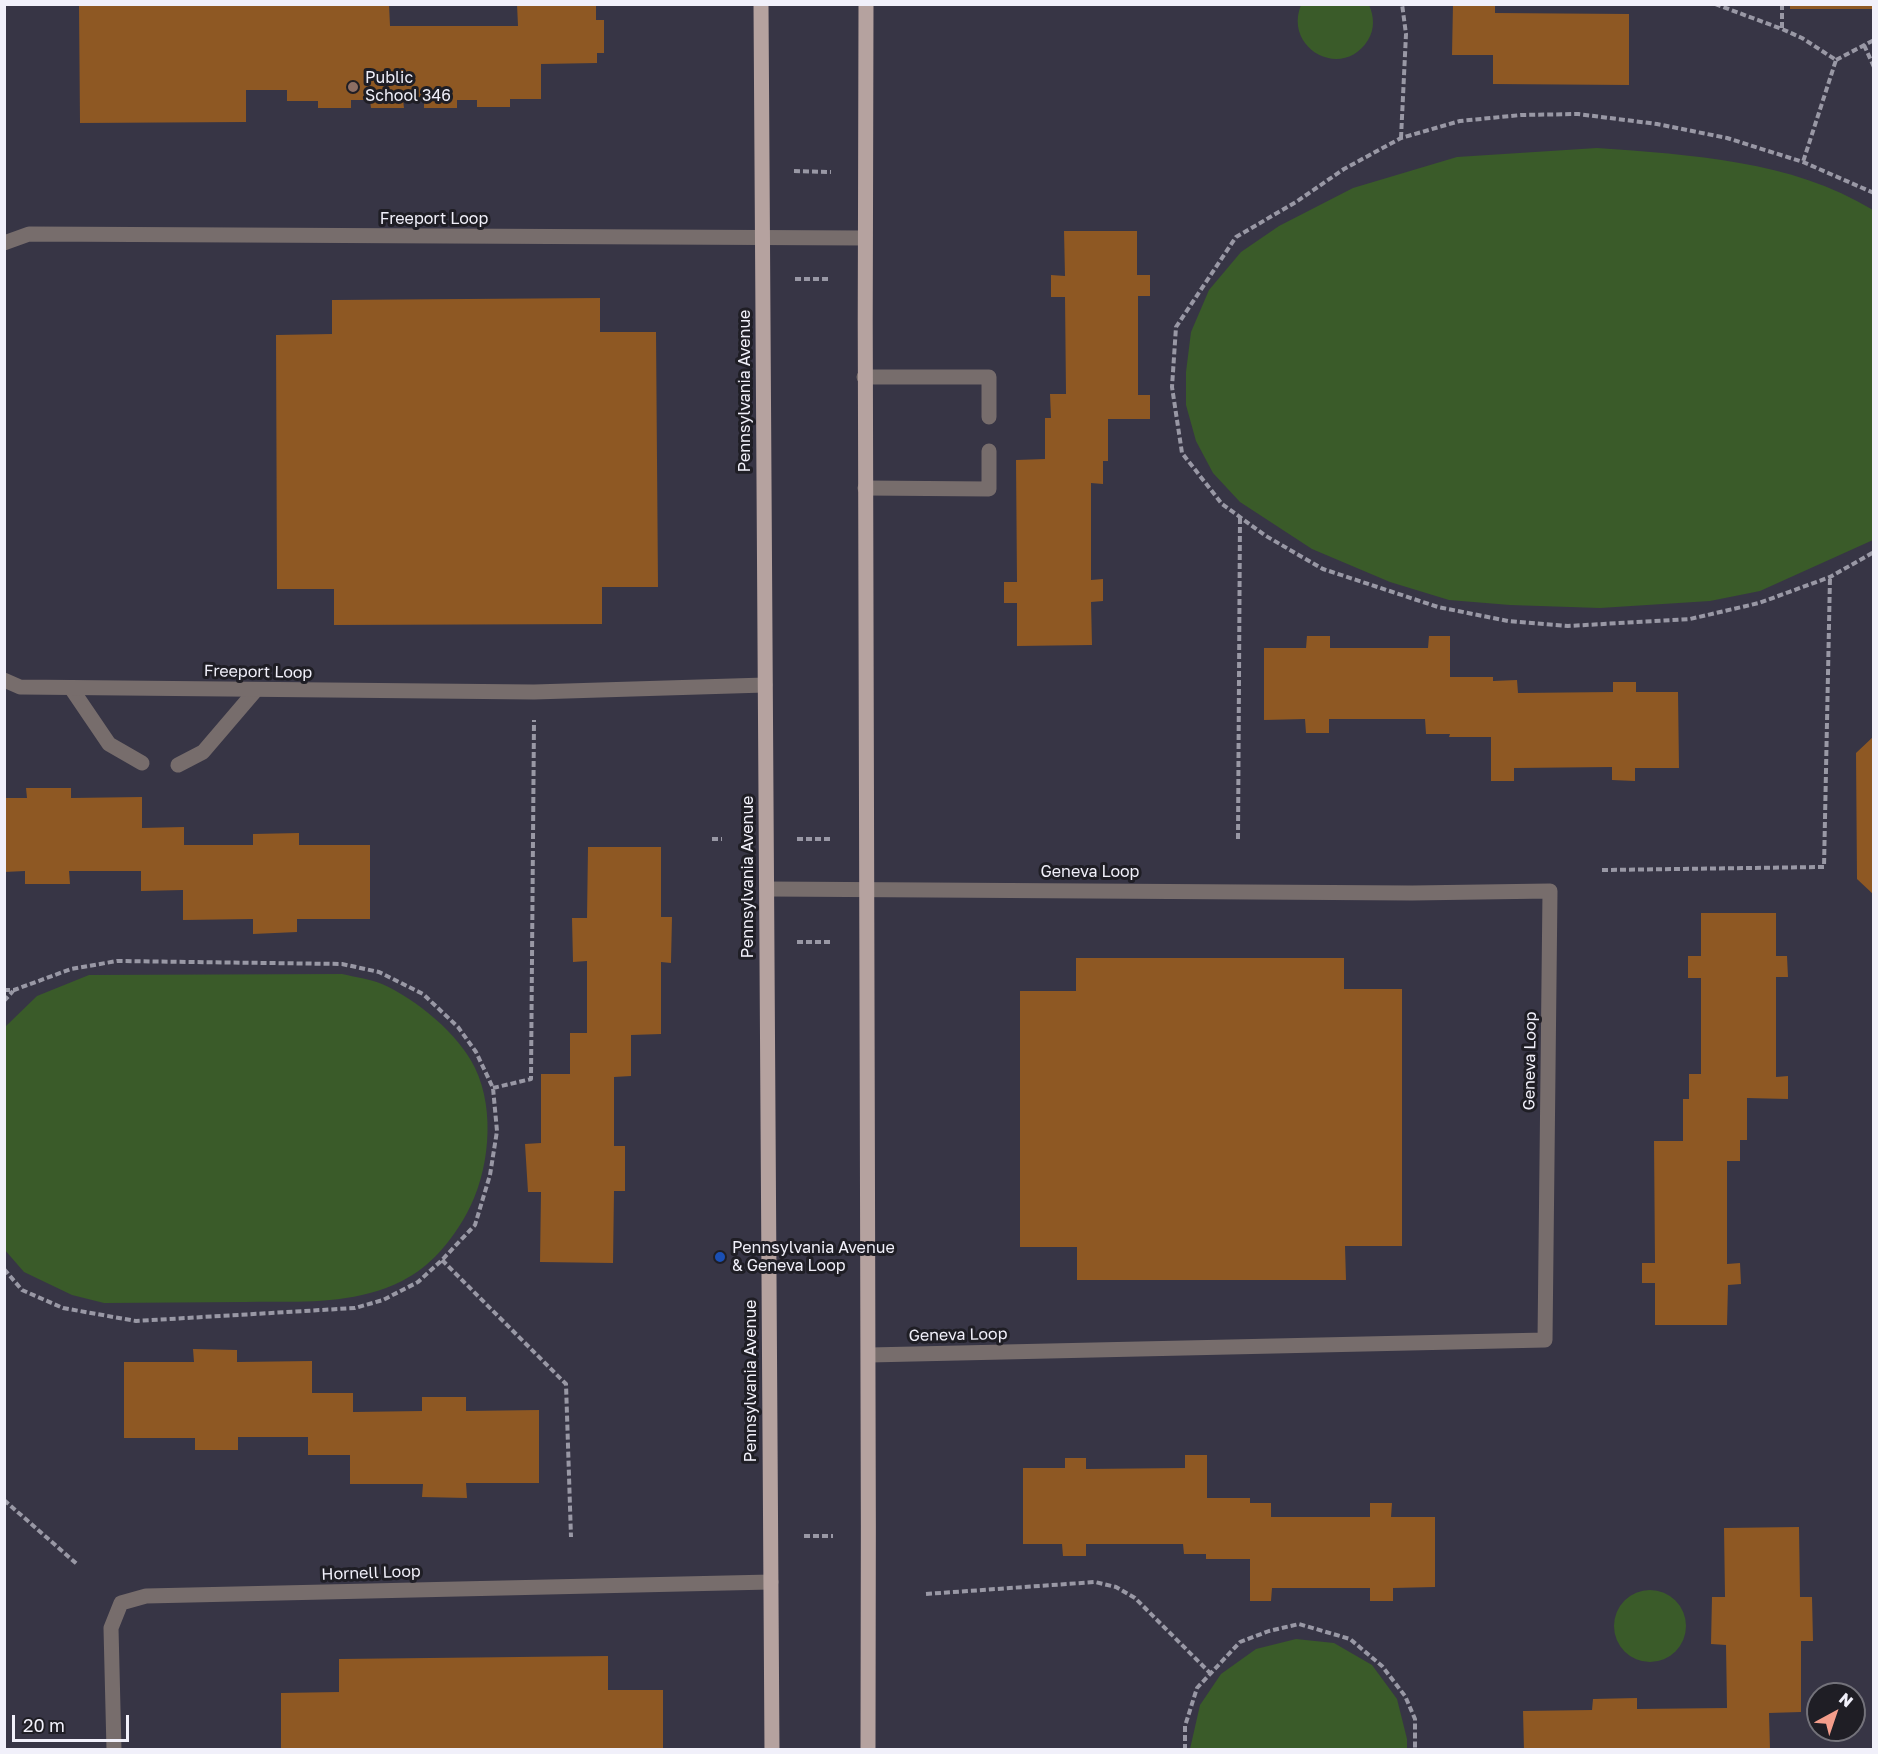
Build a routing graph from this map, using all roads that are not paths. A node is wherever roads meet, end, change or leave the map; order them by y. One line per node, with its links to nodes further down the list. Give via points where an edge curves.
1 (761, 4): 3 (main road, Pennsylvania Avenue)
2 (866, 4): 4 (main road)
3 (762, 238): 4 (street, Freeport Loop); 5 (street, Freeport Loop, via 29,234); 11 (main road, Pennsylvania Avenue)
4 (864, 238): 6 (main road)
5 (4, 243)
6 (864, 377): 7 (street, via 989,377); 9 (main road)
7 (989, 417)
8 (989, 452): 9 (street, via 989,489)
9 (865, 488): 16 (main road)
10 (4, 680): 12 (street, Freeport Loop, via 20,687)
11 (765, 685): 13 (street, Freeport Loop, via 534,692); 17 (main road, Pennsylvania Avenue)
12 (71, 688): 13 (street, Freeport Loop); 14 (street, via 109,744)
13 (256, 690): 15 (street, via 202,752)
14 (142, 763)
15 (178, 765)
16 (866, 888): 17 (street, Geneva Loop); 18 (main road); 18 (street, Geneva Loop, via 1550,891 1545,1340)
17 (766, 889): 19 (main road, Pennsylvania Avenue)
18 (869, 1355): 22 (main road)
19 (771, 1582): 20 (street, Hornell Loop, via 146,1596 121,1603 111,1628); 21 (main road, Pennsylvania Avenue)
20 (114, 1749)
21 (772, 1749)
22 (868, 1749)

